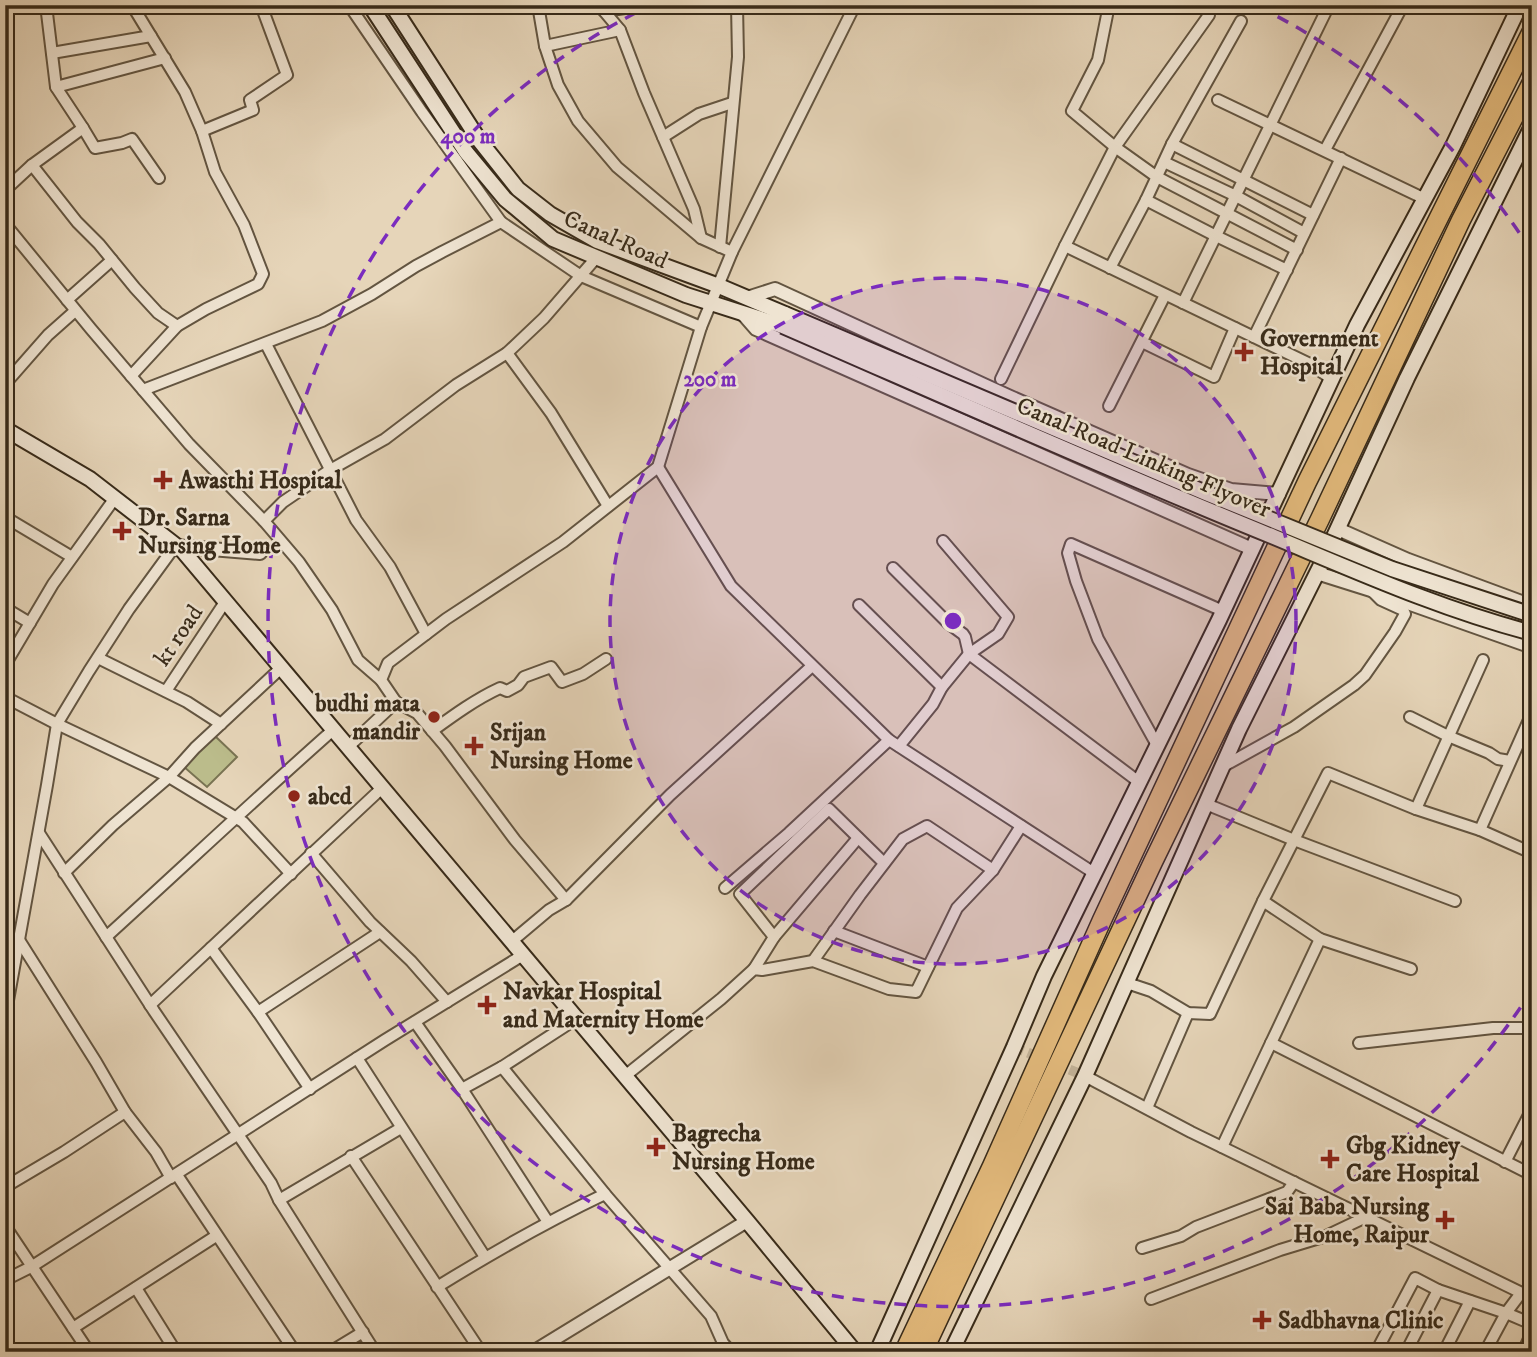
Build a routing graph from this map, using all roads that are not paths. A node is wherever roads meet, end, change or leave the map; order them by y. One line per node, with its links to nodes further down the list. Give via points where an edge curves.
1 (21, 5): 17 (street)
2 (46, 5): 24 (street)
3 (132, 5): 22 (street)
4 (261, 5): 33 (street, via 288,75 250,100 253,110)
5 (349, 5): 50 (street)
6 (370, 5): 59 (main road, Canal Road, via 466,152 505,199 553,239)
7 (392, 5): 64 (main road, Canal Road, via 479,140 517,189 597,241)
8 (538, 5): 23 (street)
9 (646, 5): 18 (street)
10 (737, 5): 29 (street, via 738,57)
11 (855, 5): 58 (street)
12 (1109, 5): 36 (street, via 1098,60 1072,111)
13 (1203, 5): 36 (street, via 1209,15)
14 (1329, 5): 30 (street)
15 (1403, 5): 37 (street)
16 (1520, 5): 46 (main road)
17 (5, 8)
18 (602, 8): 20 (street)
19 (1241, 21): 35 (street)
20 (620, 30): 23 (street); 34 (street)
21 (1532, 32): 235 (highway, via 1307,482)
22 (151, 36): 24 (street); 25 (street)
23 (545, 46): 54 (street, via 558,85 578,121 617,167)
24 (52, 53): 27 (street)
25 (165, 58): 27 (street); 33 (street)
26 (1532, 82): 236 (highway, via 1461,220 1153,862)
27 (56, 88): 32 (street)
28 (1218, 100): 30 (street)
29 (732, 103): 34 (street, via 699,114); 56 (street)
30 (1271, 125): 37 (street); 43 (street)
31 (1532, 126): 94 (main road)
32 (83, 128): 40 (street); 42 (street, via 95,148 132,139)
33 (202, 131): 73 (street, via 215,172 244,225 263,274 258,284)
34 (663, 137): 54 (street, via 694,209)
35 (1172, 144): 39 (street); 43 (street)
36 (1115, 147): 41 (street); 55 (street)
37 (1325, 150): 38 (street)
38 (1342, 158): 46 (street); 49 (street)
39 (1164, 162): 41 (street); 45 (street)
40 (32, 165): 44 (street); 60 (street)
41 (1157, 177): 47 (street); 48 (street)
42 (159, 178)
43 (1244, 179): 45 (street); 49 (street)
44 (5, 190)
45 (1236, 196): 48 (street); 52 (street)
46 (1425, 199): 82 (main road)
47 (1146, 200): 53 (street); 61 (street)
48 (1227, 214): 53 (street); 57 (street)
49 (1313, 215): 52 (street)
50 (501, 222): 63 (street); 78 (street, via 322,321)
51 (5, 224): 67 (street)
52 (1304, 233): 57 (street)
53 (1216, 236): 62 (street); 69 (street)
54 (701, 238): 56 (street)
55 (1065, 246): 61 (street); 81 (street)
56 (720, 247): 58 (street)
57 (1297, 250): 62 (street)
58 (732, 252): 64 (street)
59 (596, 258): 63 (street); 68 (main road, Canal Road)
60 (112, 260): 67 (street); 73 (street, via 158,313)
61 (1110, 268): 65 (street)
62 (1287, 270): 76 (street)
63 (581, 276): 74 (street); 79 (street)
64 (719, 286): 66 (main road, Canal Road); 68 (street)
65 (1165, 295): 69 (street); 77 (street)
66 (747, 298): 72 (main road, Canal Road Linking Flyover); 89 (street, via 775,289 1188,475 1231,490)
67 (67, 300): 70 (street)
68 (711, 303): 71 (main road, Canal Road); 74 (street)
69 (1183, 303): 75 (street)
70 (75, 310): 80 (street); 83 (street)
71 (742, 313): 72 (main road, Canal Road Linking Flyover); 97 (street, via 756,330)
72 (784, 320): 108 (main road, Canal Road Linking Flyover, bridge, via 1392,569); 111 (main road, Canal Road Linking Flyover, bridge, via 1208,510 1387,584)
73 (177, 326): 80 (street)
74 (701, 327): 87 (street)
75 (1235, 328): 76 (street); 77 (street, via 1214,377)
76 (1254, 337): 82 (street)
77 (1142, 342): 85 (street)
78 (266, 344): 84 (street); 88 (street)
79 (507, 353): 88 (street, via 456,384 385,439); 91 (street, via 551,412)
80 (131, 376): 84 (street)
81 (1001, 379)
82 (1332, 379): 89 (main road)
83 (5, 384)
84 (143, 390): 93 (street)
85 (1109, 406)
86 (5, 429): 90 (main road)
87 (658, 467): 91 (street); 118 (street, via 731,586)
88 (330, 470): 93 (street); 110 (street)
89 (1279, 494): 97 (main road)
90 (115, 498): 96 (main road); 99 (street)
91 (608, 506): 110 (street, via 563,542)
92 (5, 517): 99 (street)
93 (264, 521): 120 (street, via 325,600 358,660)
94 (1338, 528): 101 (main road); 105 (street, via 1408,560)
95 (943, 541): 113 (street, via 1008,617 998,634)
96 (175, 546): 98 (street); 103 (main road); 114 (street)
97 (1252, 549): 107 (main road)
98 (260, 553)
99 (72, 556): 109 (street)
100 (893, 568): 113 (street, via 963,634)
101 (1317, 573): 102 (street); 136 (main road)
102 (1371, 590): 112 (street); 136 (street, via 1405,614 1365,675 1294,727)
103 (225, 602): 119 (main road); 122 (street, kt road)
104 (859, 604): 121 (street)
105 (1532, 606)
106 (5, 608): 109 (street)
107 (1223, 611): 133 (main road); 133 (street, via 1071,544 1076,581 1098,639)
108 (1532, 615)
109 (30, 623): 117 (street)
110 (426, 634): 120 (street, via 388,663)
111 (1532, 634)
112 (1532, 647)
113 (969, 654): 121 (street); 138 (street)
114 (98, 658): 122 (street); 127 (street)
115 (606, 659): 130 (street, via 562,682 551,667 524,677 507,691 500,688 486,694)
116 (1483, 660): 131 (street)
117 (5, 665)
118 (812, 666): 132 (street); 156 (street, via 670,795)
119 (281, 668): 128 (street); 129 (main road)
120 (382, 680): 124 (street)
121 (942, 687): 132 (street, via 933,704)
122 (166, 691): 128 (street)
123 (5, 696): 127 (street)
124 (396, 702): 130 (street, via 417,713); 134 (street)
125 (1532, 713): 135 (street)
126 (1410, 717): 131 (street)
127 (57, 724): 137 (street); 145 (street)
128 (221, 724): 137 (street)
129 (333, 730): 134 (main road); 142 (street)
130 (432, 731): 156 (street)
131 (1448, 736): 135 (street); 141 (street)
132 (894, 743): 143 (street); 155 (street)
133 (1157, 745): 138 (main road)
134 (348, 747): 139 (main road)
135 (1510, 761): 144 (street)
136 (1223, 766): 140 (main road)
137 (169, 777): 142 (street); 152 (street)
138 (1139, 782): 153 (main road)
139 (382, 788): 148 (street); 165 (main road)
140 (1206, 804): 147 (street); 172 (main road)
141 (1416, 809): 144 (street); 147 (street, via 1328,774)
142 (235, 817): 154 (street); 161 (street)
143 (1021, 826): 151 (street); 153 (street)
144 (1480, 830): 149 (street)
145 (38, 833): 152 (street); 164 (street)
146 (859, 838): 150 (street); 162 (street); 162 (street, via 829,809 740,894)
147 (1294, 840): 157 (street); 158 (street)
148 (311, 853): 154 (street); 160 (street)
149 (1532, 853)
150 (884, 863): 151 (street, via 903,839 927,826); 159 (street)
151 (993, 870): 169 (street, via 957,908)
152 (64, 873): 161 (street)
153 (1094, 873): 234 (main road)
154 (291, 874): 166 (street)
155 (725, 888)
156 (566, 900): 165 (street)
157 (1264, 901): 163 (street); 177 (street, via 1210,1014)
158 (1455, 901)
159 (834, 931): 168 (street); 169 (street)
160 (380, 932): 173 (street); 175 (street)
161 (106, 937): 174 (street)
162 (774, 937): 170 (street)
163 (1320, 939): 171 (street); 181 (street)
164 (19, 940): 176 (street); 191 (street)
165 (511, 942): 167 (main road)
166 (211, 948): 174 (street); 175 (street)
167 (523, 955): 173 (street); 178 (main road)
168 (813, 961): 169 (street, via 889,989 916,992); 170 (street)
169 (928, 967)
170 (754, 969): 185 (street)
171 (1411, 969)
172 (1127, 983): 177 (street); 186 (main road)
173 (447, 1002): 179 (street)
174 (150, 1005): 193 (street)
175 (258, 1012): 187 (street)
176 (6, 1013)
177 (1188, 1013): 189 (street)
178 (576, 1019): 184 (street); 185 (main road)
179 (415, 1022): 183 (street); 188 (street)
180 (1532, 1028): 182 (street)
181 (1271, 1043): 194 (street); 196 (street)
182 (1359, 1043)
183 (357, 1058): 187 (street); 192 (street)
184 (502, 1067): 188 (street); 201 (street)
185 (625, 1076): 204 (main road)
186 (1086, 1076): 189 (street); 237 (main road)
187 (310, 1089): 193 (street)
188 (461, 1089): 205 (street)
189 (1147, 1108): 194 (street)
190 (1532, 1109): 196 (street)
191 (125, 1112): 198 (street); 200 (street)
192 (401, 1128): 195 (street); 209 (street)
193 (238, 1135): 198 (street); 202 (street)
194 (1222, 1147): 199 (street)
195 (351, 1156): 202 (street); 213 (street)
196 (1505, 1162): 197 (street)
197 (1532, 1175)
198 (174, 1176): 207 (street); 210 (street)
199 (1294, 1182): 203 (street); 208 (street, via 1287,1192)
200 (5, 1187)
201 (605, 1195): 205 (street); 211 (street)
202 (279, 1200): 223 (street)
203 (1366, 1217): 216 (street); 217 (street, via 1326,1236)
204 (747, 1221): 211 (street); 233 (main road)
205 (548, 1222): 209 (street)
206 (5, 1226): 210 (street)
207 (216, 1236): 214 (street); 228 (street)
208 (1142, 1248)
209 (485, 1257): 213 (street)
210 (31, 1267): 212 (street); 222 (street)
211 (669, 1269): 225 (street, via 710,1316); 232 (street)
212 (5, 1280)
213 (437, 1287): 231 (street)
214 (136, 1288): 222 (street); 227 (street)
215 (1438, 1290): 219 (street); 238 (street, via 1415,1278); 239 (street)
216 (1521, 1293): 218 (street); 220 (street)
217 (1151, 1298)
218 (1532, 1298)
219 (1471, 1301): 220 (street); 240 (street)
220 (1506, 1313): 221 (street); 241 (street)
221 (1532, 1324)
222 (73, 1328): 226 (street)
223 (363, 1332): 229 (street); 230 (street)
224 (1532, 1332): 242 (street)
225 (729, 1351)
226 (89, 1352)
227 (176, 1352)
228 (295, 1352)
229 (330, 1352)
230 (375, 1352)
231 (481, 1352)
232 (533, 1352)
233 (855, 1352)
234 (877, 1352)
235 (904, 1352)
236 (923, 1352)
237 (951, 1352)
238 (1376, 1352)
239 (1406, 1352)
240 (1444, 1352)
241 (1485, 1352)
242 (1523, 1352)

